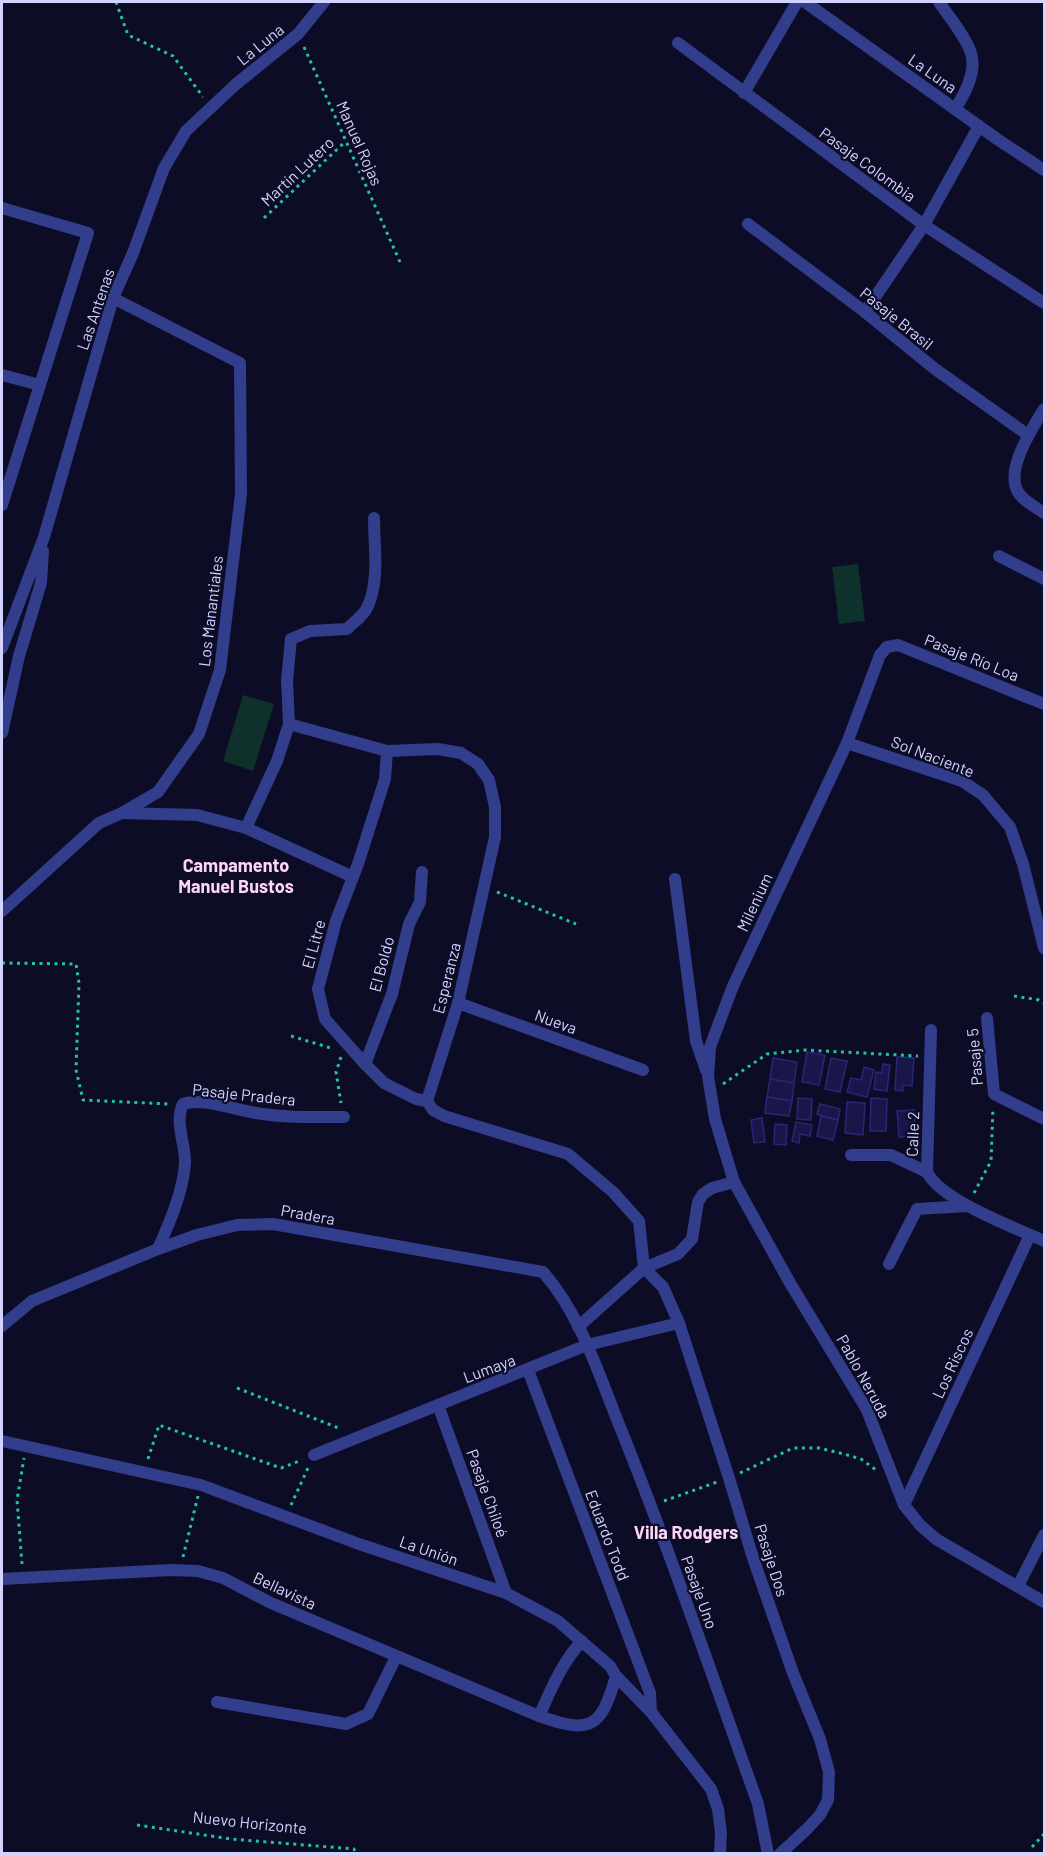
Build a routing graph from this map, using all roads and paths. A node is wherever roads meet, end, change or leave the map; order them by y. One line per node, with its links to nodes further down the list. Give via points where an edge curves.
1 (116, 2): 9 (path, via 128,35 172,56)
2 (324, 2): 6 (street, La Luna)
3 (797, 2): 8 (street)
4 (805, 2): 10 (street, La Luna)
5 (939, 2): 10 (street, via 971,52 965,94)
6 (298, 34): 9 (street, La Luna); 12 (path, Manuel Rojas)
7 (678, 43): 8 (street, Pasaje Colombia)
8 (744, 93): 17 (street, Pasaje Colombia)
9 (211, 107): 19 (street, Las Antenas, via 186,131 164,168)
10 (955, 109): 11 (street, La Luna)
11 (980, 126): 13 (street, La Luna); 17 (street)
12 (346, 141): 15 (path, Martín Lutero); 18 (path, Manuel Rojas)
13 (1044, 170)
14 (2, 208): 23 (street, via 88,233)
15 (264, 218)
16 (748, 224): 21 (street, Pasaje Brasil)
17 (924, 225): 20 (street, Pasaje Colombia); 21 (street)
18 (400, 262)
19 (113, 298): 30 (street, Las Antenas); 40 (street, Los Manantiales, via 240,363 241,494 220,670 199,734 158,792)
20 (1044, 303)
21 (865, 312): 25 (street, Pasaje Brasil, via 935,369)
22 (2, 375): 23 (street)
23 (40, 385): 26 (street)
24 (1044, 409): 25 (street)
25 (1028, 435): 28 (street, via 1013,472 1014,484 1020,496)
26 (7, 467): 27 (street)
27 (2, 504)
28 (1044, 513)
29 (374, 518): 36 (street, via 373,588 366,610 347,628 310,630 291,639 287,681)
30 (44, 537): 34 (street, Las Antenas); 37 (street, Las Antenas, via 41,583)
31 (999, 556): 32 (street)
32 (1044, 579)
33 (887, 646): 35 (street, Pasaje Río Loa, via 898,645); 38 (street, Milenium, via 880,655)
34 (2, 648)
35 (1044, 704)
36 (289, 724): 39 (street, Esperanza); 41 (street, via 277,761)
37 (2, 733)
38 (847, 743): 48 (street, Sol Naciente, via 962,781 983,795 1010,827); 59 (street, Milenium, via 733,986 710,1047)
39 (387, 751): 43 (street, El Litre, via 385,779); 45 (street, Esperanza, via 438,749 461,753 478,764 489,780 495,807 495,837)
40 (122, 813): 41 (street, via 196,814); 46 (street, Los Manantiales, via 99,823)
41 (246, 828): 43 (street)
42 (422, 872): 57 (street, El Boldo, via 420,902 409,924 392,994)
43 (353, 877): 57 (street, El Litre, via 336,921 318,989 325,1019)
44 (675, 879): 59 (street, via 696,1041)
45 (484, 887): 47 (path); 52 (street, Esperanza)
46 (2, 911)
47 (576, 924)
48 (1044, 948)
49 (2, 963): 63 (path, via 76,963 76,1070 83,1100)
50 (1014, 996): 51 (path)
51 (1044, 1003)
52 (458, 1004): 58 (street, Nueva); 62 (street, Esperanza)
53 (987, 1018): 61 (street, Pasaje 5)
54 (931, 1030): 56 (street, Calle 2)
55 (291, 1036): 64 (path, via 342,1052 336,1072)
56 (931, 1057): 60 (path, via 805,1050 767,1054); 67 (street, Calle 2)
57 (365, 1064): 62 (street, El Litre, via 384,1083)
58 (643, 1070)
59 (708, 1076): 60 (street, Milenium)
60 (710, 1092): 68 (street, Milenium)
61 (993, 1094): 65 (street); 69 (path, via 991,1161)
62 (427, 1101): 74 (street, via 444,1116 568,1154 613,1192 639,1221)
63 (183, 1104): 64 (street, Pasaje Pradera, via 192,1102 295,1117); 72 (street, Pasaje Pradera, via 180,1115 185,1162 181,1191)
64 (344, 1117)
65 (1044, 1119)
66 (850, 1155): 67 (street, via 891,1155)
67 (927, 1172): 69 (street, Calle 2, via 936,1186)
68 (734, 1182): 74 (street, via 703,1194 692,1239 678,1254); 91 (street, Pablo Neruda, via 867,1410)
69 (968, 1206): 70 (street, Calle 2); 73 (street, via 917,1209)
70 (1030, 1234): 71 (street, Calle 2); 91 (street, Los Riscos)
71 (1044, 1241)
72 (158, 1249): 76 (street, Pradera, via 33,1300); 77 (street, Pradera, via 237,1226 273,1224 519,1267 543,1272)
73 (889, 1264)
74 (644, 1268): 75 (street, Pasaje Dos, via 663,1287); 77 (street)
75 (679, 1323): 78 (street, Lumaya); 88 (street, Pasaje Dos)
76 (2, 1326)
77 (578, 1327): 78 (street, Pradera)
78 (587, 1346): 79 (street, Lumaya); 90 (street, Pasaje Uno)
79 (528, 1370): 81 (street, Lumaya); 104 (street, Eduardo Todd, via 650,1692)
80 (237, 1388): 82 (path)
81 (438, 1405): 82 (street, Lumaya); 98 (street, Pasaje Chiloé)
82 (361, 1436): 85 (street, Lumaya)
83 (2, 1441): 84 (street, La Unión)
84 (26, 1447): 86 (street, La Unión); 95 (path, via 17,1500)
85 (314, 1455): 86 (path, via 281,1468 159,1425); 92 (path)
86 (143, 1472): 89 (street, La Unión)
87 (879, 1472): 88 (path, via 861,1459 844,1454 819,1448 793,1448)
88 (729, 1478): 90 (path); 112 (street, Pasaje Dos, via 753,1558 830,1772 828,1800 820,1815)
89 (201, 1485): 92 (street, La Unión); 94 (path)
90 (651, 1505): 111 (street, Pasaje Uno, via 758,1804)
91 (904, 1505): 97 (street, Pablo Neruda, via 936,1539)
92 (285, 1516): 98 (street, La Unión)
93 (1044, 1535): 97 (street)
94 (180, 1570): 95 (street, Bellavista); 101 (street, Bellavista, via 223,1578)
95 (22, 1578): 96 (street, Bellavista)
96 (2, 1579)
97 (1018, 1586): 99 (street, Pablo Neruda)
98 (506, 1593): 100 (street, La Unión, via 558,1621)
99 (1044, 1602)
100 (582, 1641): 102 (street, La Unión, via 602,1657); 105 (street, via 571,1652)
101 (396, 1657): 103 (street, via 368,1714 346,1724); 105 (street, Bellavista)
102 (616, 1676): 104 (street, La Unión); 105 (street, Bellavista, via 609,1701 598,1719 588,1725 575,1726)
103 (217, 1702)
104 (651, 1712): 110 (street, La Unión, via 711,1790 719,1817)
105 (539, 1716)
106 (137, 1825): 109 (path, Nuevo Horizonte, via 231,1839 354,1849)
107 (1044, 1834): 108 (path)
108 (1032, 1847)
109 (356, 1854)
110 (720, 1854)
111 (768, 1854)
112 (780, 1854)

